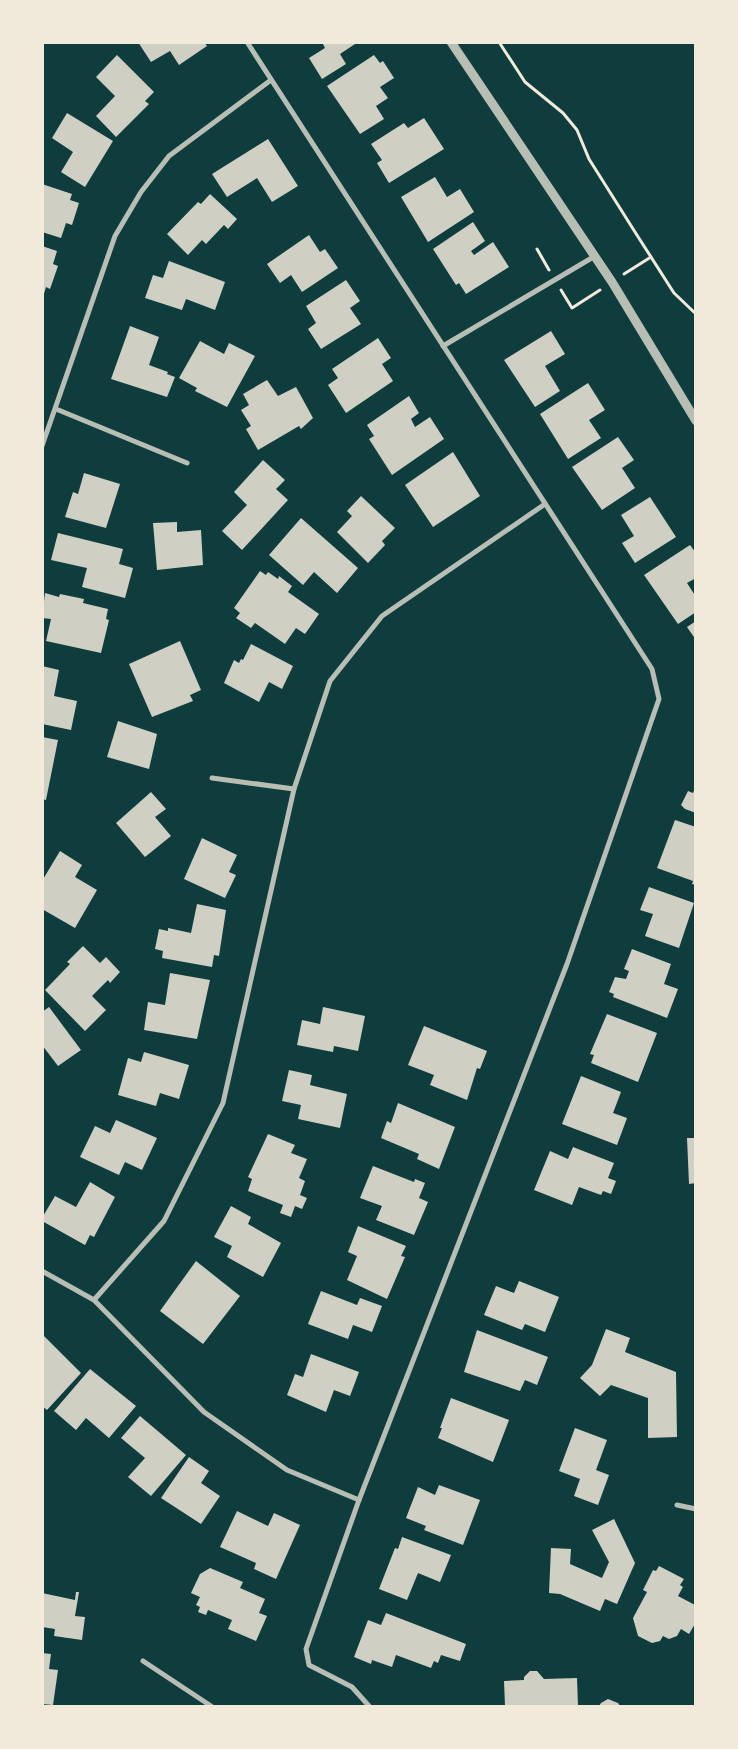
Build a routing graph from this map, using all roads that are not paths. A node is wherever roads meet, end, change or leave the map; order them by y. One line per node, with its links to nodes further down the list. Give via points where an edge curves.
1 (247, 42): 3 (street)
2 (451, 42): 4 (street)
3 (271, 80): 5 (street); 6 (street, via 170,156 141,192 115,236)
4 (595, 256): 5 (street); 7 (street)
5 (443, 346): 10 (street)
6 (56, 409): 8 (street); 9 (street)
7 (696, 421)
8 (42, 446)
9 (187, 463)
10 (545, 504): 12 (street, via 382,616 330,681); 15 (street, via 652,669 659,698 567,964)
11 (212, 778): 12 (street)
12 (294, 789): 14 (street, via 223,1103 164,1221)
13 (42, 1271): 14 (street)
14 (94, 1300): 15 (street, via 204,1412 287,1470)
15 (360, 1500): 20 (street, via 306,1649 309,1665 352,1687)
16 (677, 1505): 17 (street)
17 (696, 1509)
18 (143, 1661): 19 (street)
19 (211, 1706)
20 (368, 1706)

